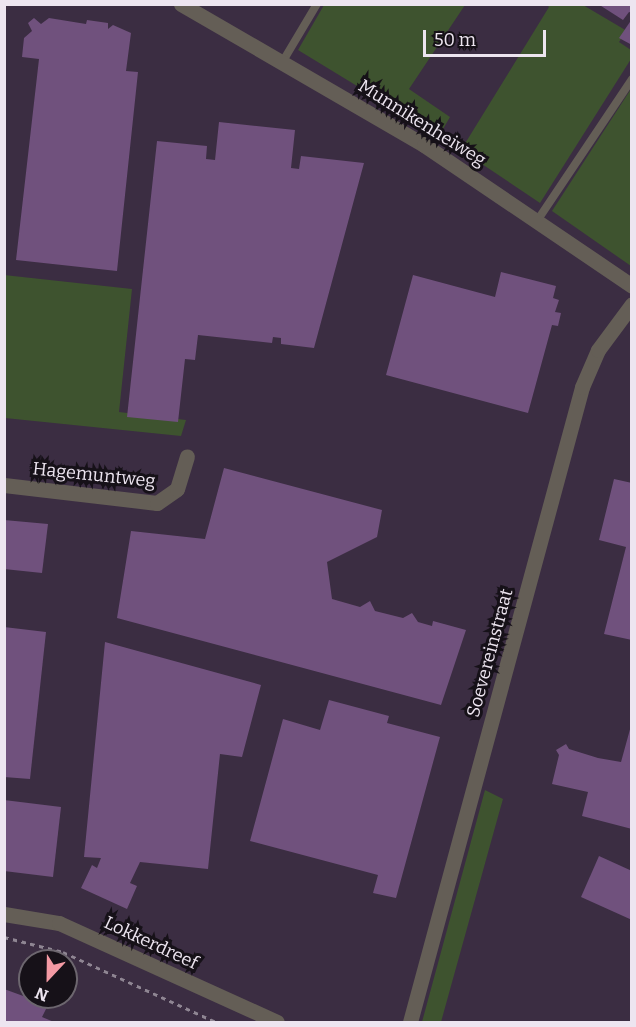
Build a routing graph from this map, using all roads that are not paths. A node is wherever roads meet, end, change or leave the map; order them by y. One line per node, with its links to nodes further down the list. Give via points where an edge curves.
1 (181, 4): 3 (street, Munnikenheiweg)
2 (317, 4): 3 (lane)
3 (283, 61): 5 (street, Munnikenheiweg, via 424,146)
4 (632, 79): 5 (lane)
5 (537, 221): 6 (street, Munnikenheiweg)
6 (632, 286)
7 (632, 304): 12 (street, Soevereinstraat, via 598,350 582,387)
8 (187, 456): 9 (street, Hagemuntweg, via 177,489 157,503)
9 (4, 485)
10 (4, 914): 11 (street, Lokkerdreef, via 60,923)
11 (277, 1023)
12 (410, 1023)

